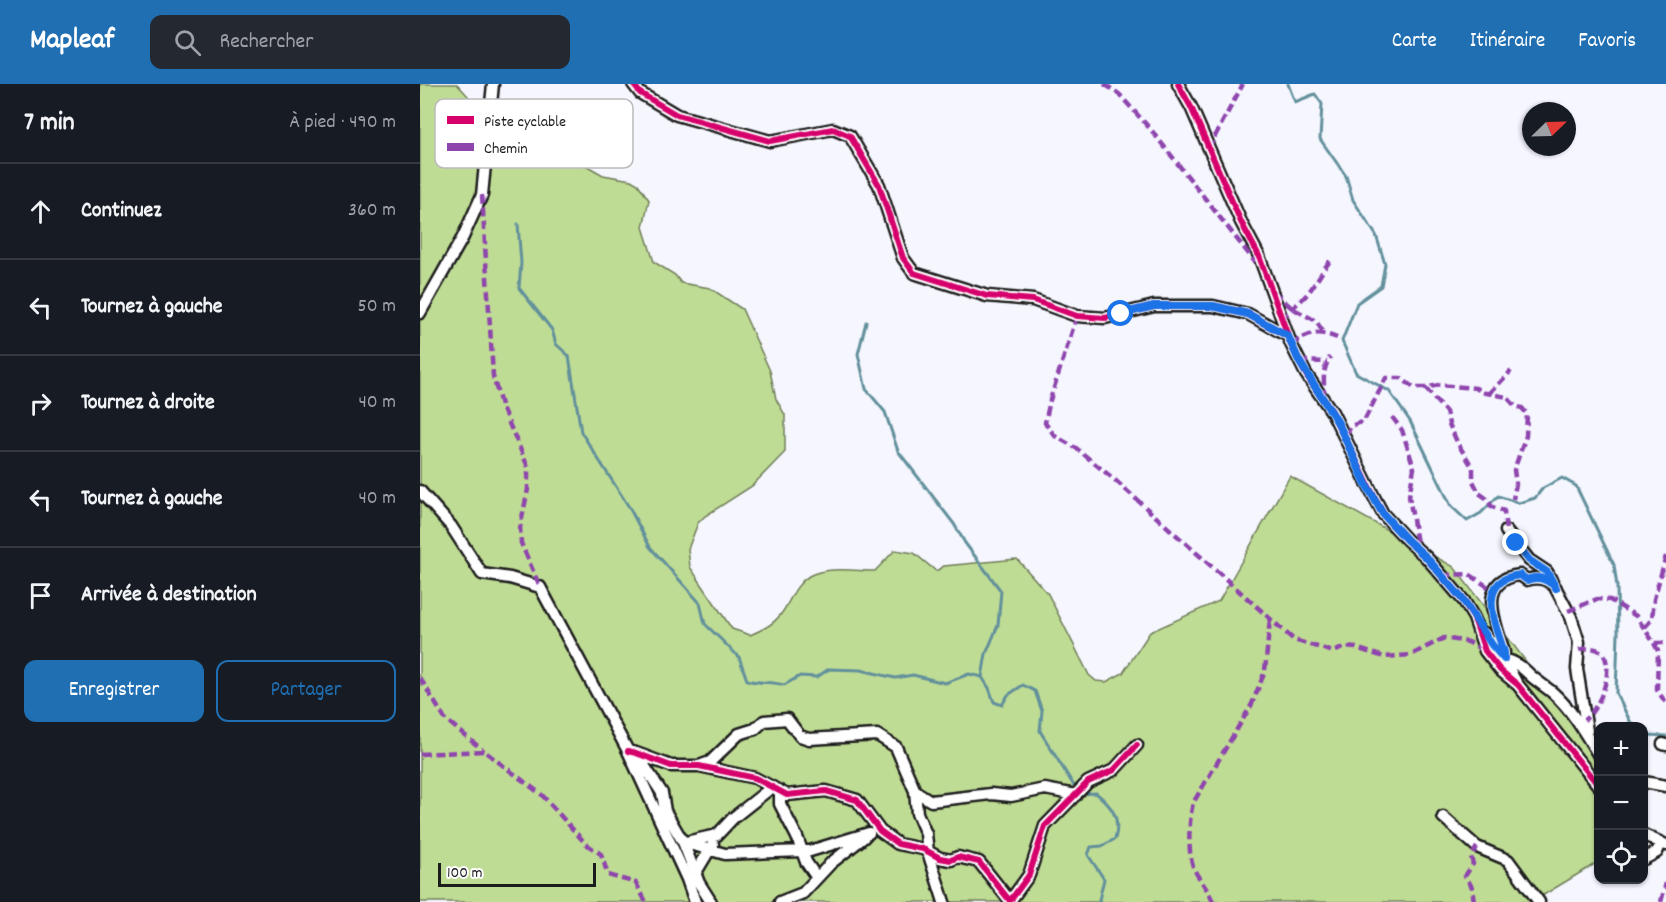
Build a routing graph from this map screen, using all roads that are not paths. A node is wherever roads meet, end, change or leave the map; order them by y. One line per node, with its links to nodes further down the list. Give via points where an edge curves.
1 (493, 84): 4 (street)
2 (633, 84): 7 (street, via 640,93 677,116 770,141 833,129 850,136 879,185 903,258 914,273 987,296 1033,300 1077,316 1105,318 1154,306 1213,306 1248,314)
3 (1178, 84): 7 (street, via 1259,256)
4 (492, 99)
5 (485, 168): 6 (street, via 482,195)
6 (420, 313)
7 (1288, 336): 11 (street, via 1383,514 1426,557)
8 (420, 491): 17 (street, via 451,526 482,574 540,587)
9 (1506, 531): 10 (street, via 1529,560 1547,572)
10 (1556, 588): 12 (street, via 1549,580 1527,580 1520,575 1506,577 1496,585 1492,614); 14 (street, via 1579,642 1577,669)
11 (1474, 618): 12 (street); 13 (street, via 1485,651)
12 (1504, 659): 13 (street); 14 (street, via 1524,668 1555,694)
13 (1518, 685): 19 (street)
14 (1588, 737): 16 (street)
15 (1137, 745): 24 (street, via 1114,770 1088,782)
16 (1594, 746)
17 (632, 752): 18 (street, via 671,766); 29 (street, via 662,793 665,812); 38 (street)
18 (699, 766): 22 (street, via 755,778); 23 (street, via 710,762 739,734 764,721 787,719 800,736 809,739 877,735 897,747)
19 (1594, 779)
20 (1648, 783): 21 (street)
21 (1666, 786)
22 (776, 789): 26 (street, via 787,795 826,791 857,800); 27 (street, via 733,818); 32 (street)
23 (915, 791): 24 (street, via 931,801 992,794 1011,796 1044,789); 33 (street)
24 (1076, 795): 37 (street, via 1045,826 1029,875)
25 (1443, 817): 42 (street, via 1477,847 1508,860)
26 (873, 830): 32 (street); 33 (street, via 898,844); 36 (street)
27 (716, 836): 29 (street); 31 (street)
28 (1648, 837): 30 (street)
29 (683, 842): 31 (street); 35 (street)
30 (1663, 844): 34 (street)
31 (711, 850): 32 (street, via 725,854); 35 (street)
32 (803, 851): 36 (street)
33 (928, 852): 37 (street, via 940,858 979,862); 41 (street)
34 (1648, 857)
35 (695, 874): 39 (street)
36 (817, 878): 40 (street, via 803,893)
37 (1010, 901)
38 (695, 902)
39 (711, 902)
40 (780, 902)
41 (944, 902)
42 (1539, 902)

